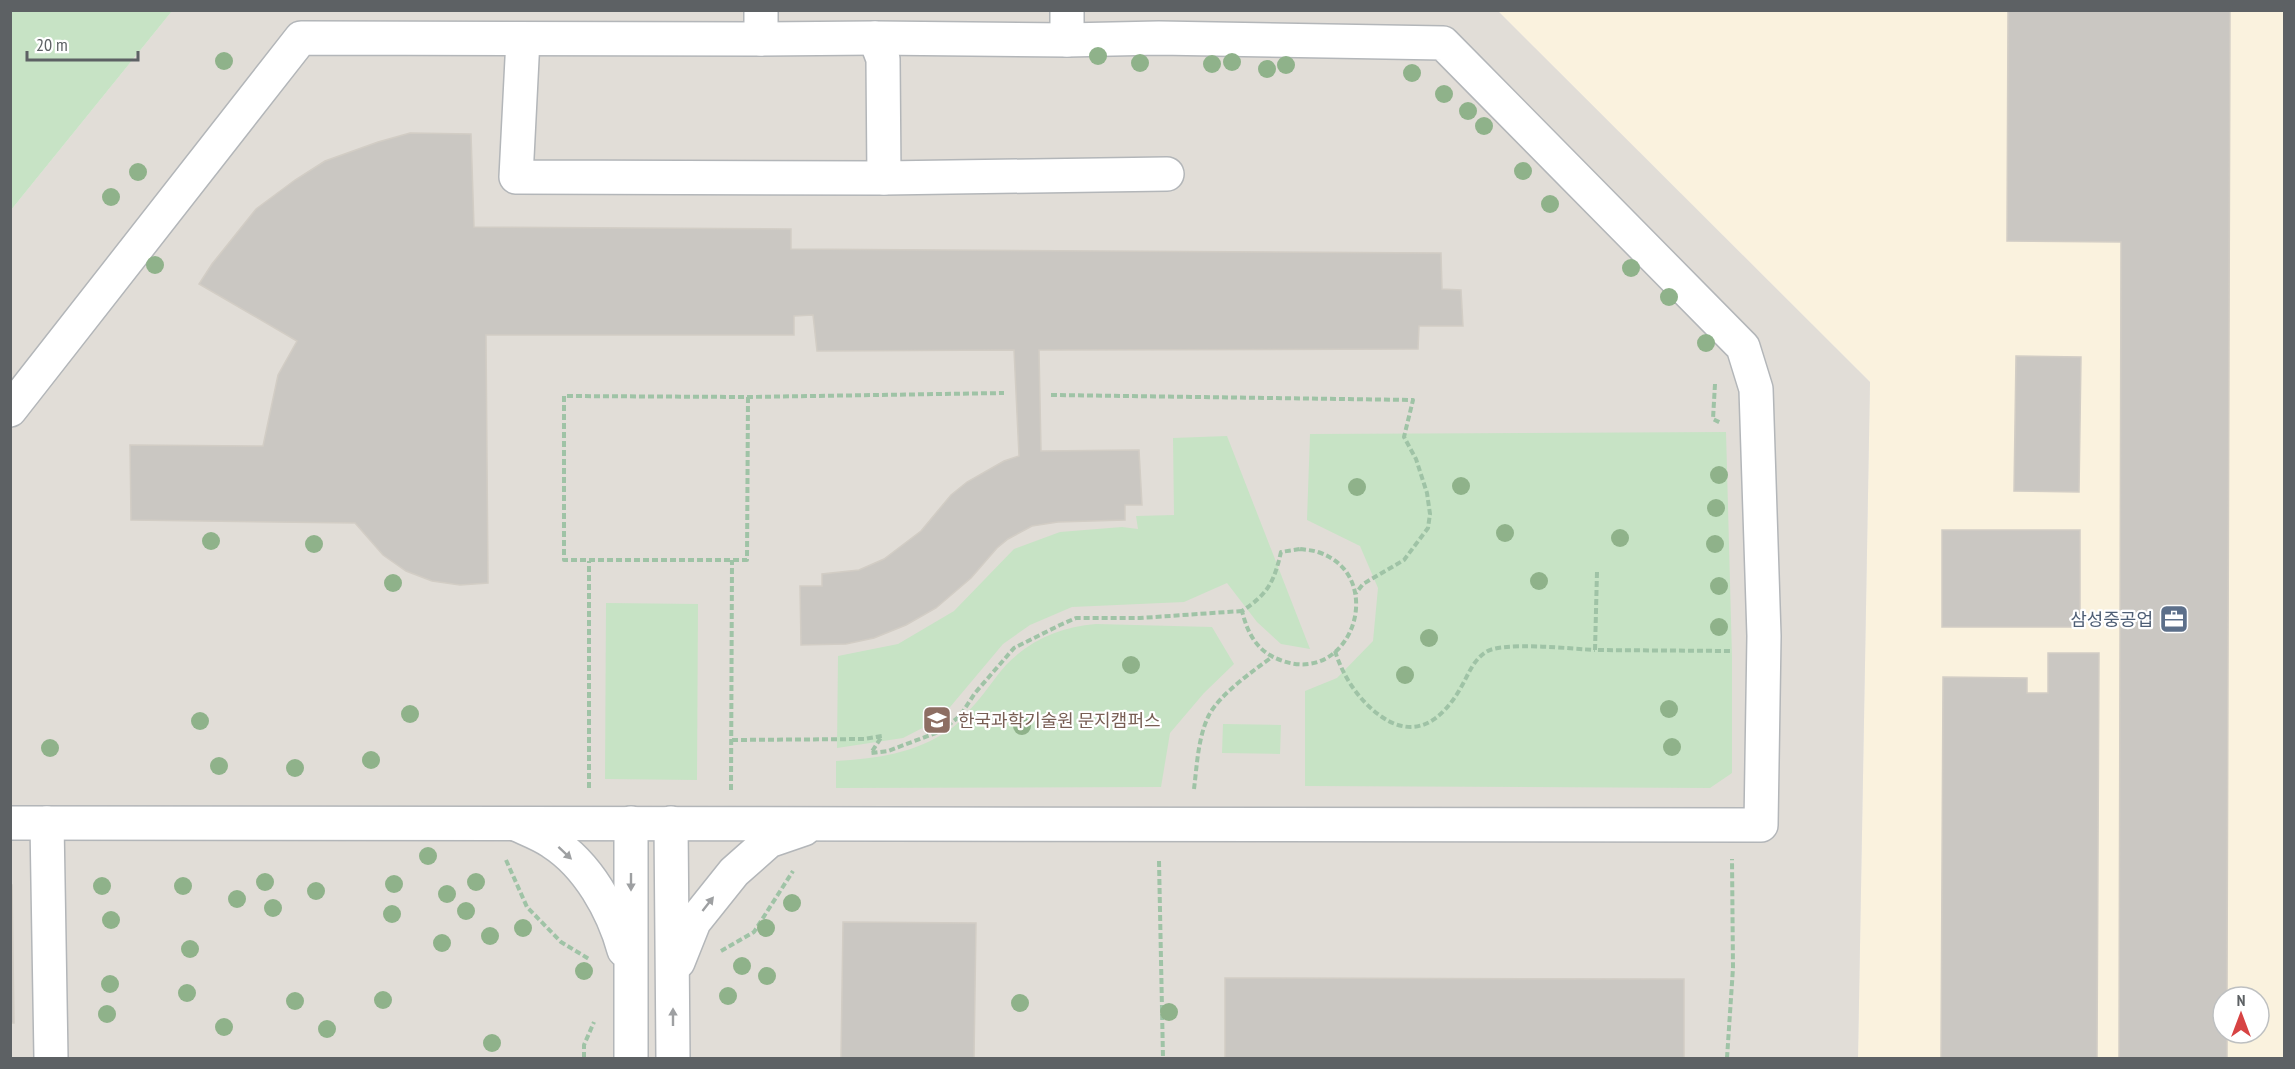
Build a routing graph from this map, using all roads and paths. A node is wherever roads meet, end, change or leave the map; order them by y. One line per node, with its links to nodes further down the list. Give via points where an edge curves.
1 (761, 25): 3 (lane); 4 (lane)
2 (1067, 25): 3 (lane); 31 (lane, via 1171,38 1443,43 1743,347 1756,389 1764,636 1761,825)
3 (875, 38): 6 (lane, via 883,59)
4 (524, 39): 6 (lane, via 516,177); 11 (lane, via 301,38)
5 (1167, 174): 6 (lane)
6 (884, 178)
7 (1715, 378): 12 (path, via 1713,419)
8 (1004, 393): 10 (path)
9 (1051, 394): 16 (path, via 1413,400 1404,437 1427,493 1428,528 1404,560)
10 (747, 397): 13 (path, via 747,560); 14 (path, via 564,396 564,560)
11 (10, 410)
12 (1723, 424)
13 (732, 560): 14 (path); 22 (path)
14 (590, 561): 23 (path)
15 (1597, 572): 18 (path)
16 (1356, 592): 17 (path, via 1335,561 1300,549 1281,552 1269,588); 19 (path, via 1353,630)
17 (1242, 611): 21 (path, via 1246,630 1257,646); 22 (path, via 1076,618 1014,648 960,716 941,731 888,751 871,753 882,736)
18 (1595, 650): 19 (path, via 1513,646 1487,651 1470,668 1460,690 1440,715 1424,726 1409,728 1392,724 1363,700 1340,667); 20 (path)
19 (1335, 651): 21 (path, via 1309,664 1290,664)
20 (1737, 651)
21 (1272, 657): 31 (path, via 1238,682 1210,714 1198,755 1193,797)
22 (732, 740): 24 (path)
23 (589, 795)
24 (730, 795)
25 (10, 823): 26 (lane)
26 (47, 823): 27 (lane); 41 (lane)
27 (515, 823): 28 (lane); 38 (lane, one-way to 38, via 552,842 581,868 603,899 620,934)
28 (631, 823): 29 (lane); 38 (lane, one-way to 38)
29 (671, 823): 30 (lane); 39 (lane)
30 (820, 823): 31 (lane); 39 (lane, one-way to 30, via 694,922 734,872 769,841)
31 (1195, 823)
32 (1159, 851): 45 (path)
33 (1732, 853): 46 (path, via 1733,968)
34 (505, 859): 37 (path, via 527,907 561,942)
35 (798, 861): 36 (path, via 754,932)
36 (712, 956)
37 (595, 962)
38 (631, 975): 43 (lane)
39 (672, 975): 44 (lane, one-way to 39)
40 (598, 1013): 42 (path, via 584,1045)
41 (51, 1059)
42 (584, 1059)
43 (631, 1059)
44 (673, 1059)
45 (1163, 1059)
46 (1727, 1059)

